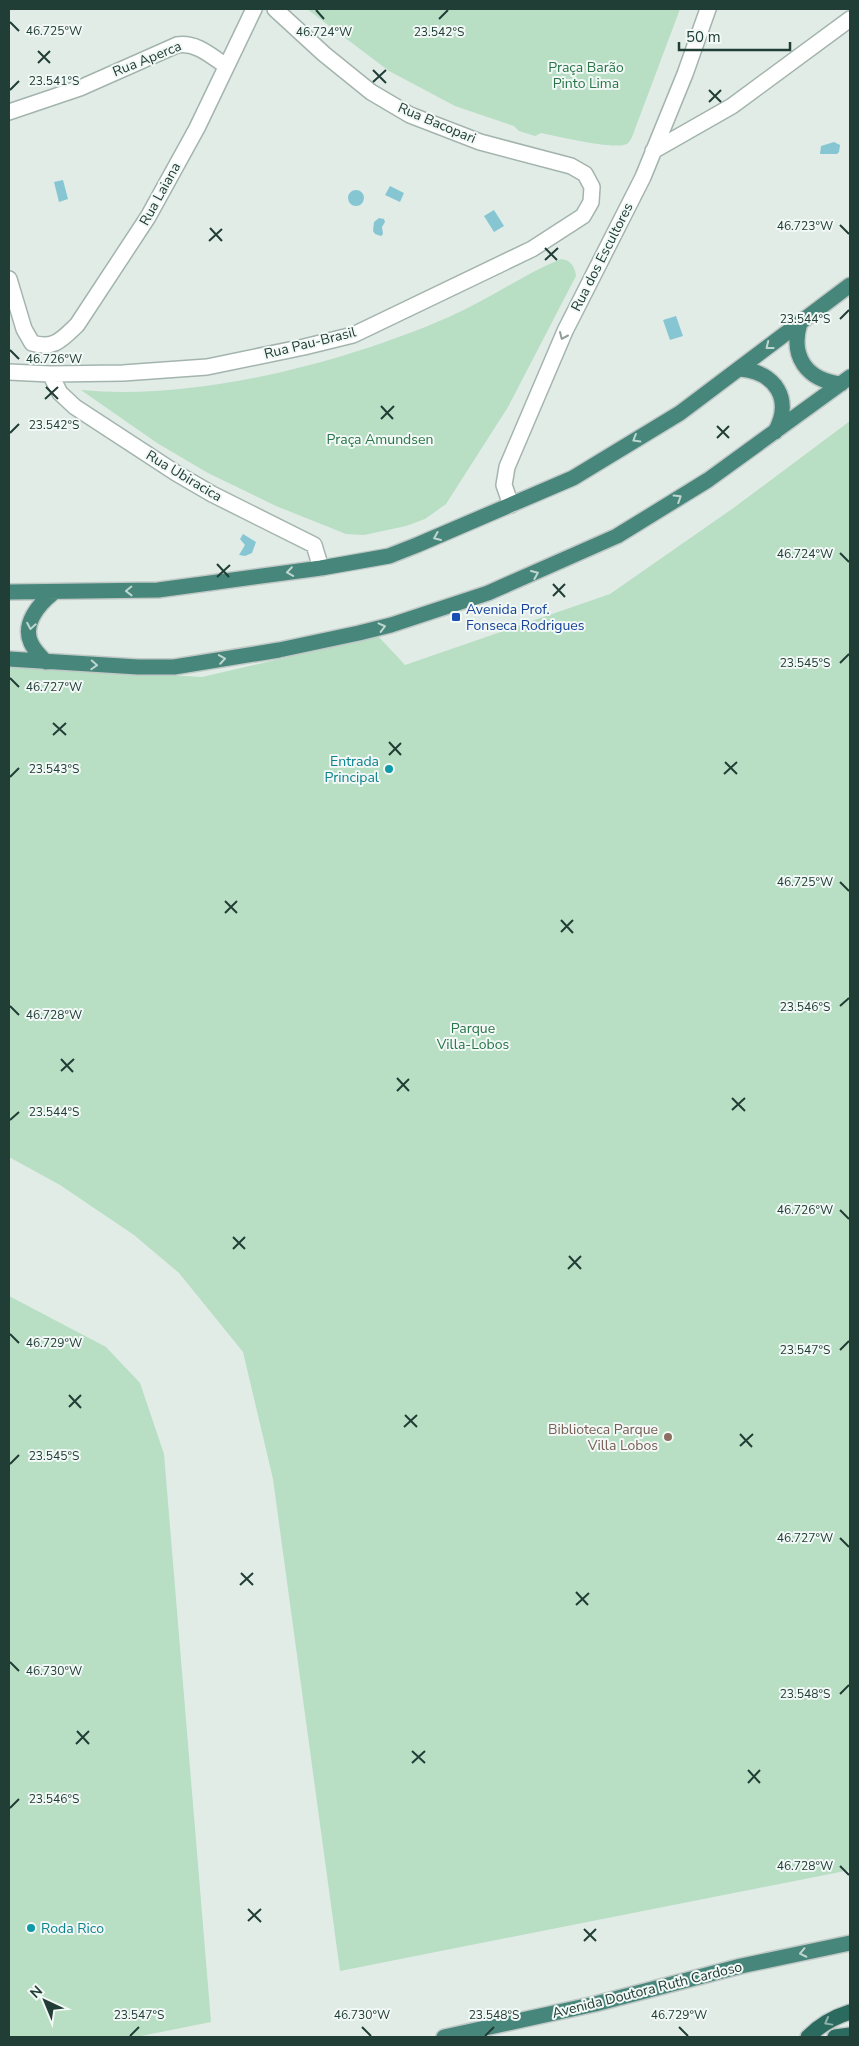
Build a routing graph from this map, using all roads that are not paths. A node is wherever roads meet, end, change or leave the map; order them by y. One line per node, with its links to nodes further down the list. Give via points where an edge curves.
1 (254, 9): 5 (street, Rua Laiana)
2 (275, 9): 8 (street, Rua Bacopari, via 371,92 410,115 480,142)
3 (708, 9): 7 (street, Rua dos Escultores)
4 (850, 19): 7 (street, via 732,106)
5 (226, 66): 6 (street, Rua Aperca, via 199,47 188,43 177,45 80,88); 9 (street, Rua Laiana, via 197,128 148,217 85,314 62,339 42,346 32,343 24,329)
6 (9, 112)
7 (654, 151): 17 (street, Rua dos Escultores, one-way to 17, via 565,331 507,467 504,485)
8 (571, 166): 14 (street, Rua Pau-Brasil, via 585,174 592,187 592,202 583,216 532,249 353,335 207,367)
9 (9, 279)
10 (850, 285): 11 (highway)
11 (800, 323): 12 (highway, one-way to 12); 15 (highway, via 796,335 797,348 809,371 829,383)
12 (740, 369): 16 (highway, via 760,372 776,387 783,413); 17 (highway, one-way to 17, via 680,413 572,478)
13 (9, 372): 14 (street, Rua Pau-Brasil)
14 (50, 374): 18 (street, Rua Ubiracica, via 60,393 75,407 176,473 314,545)
15 (846, 381): 16 (highway)
16 (775, 433): 22 (highway, one-way to 16, via 174,667 279,650 391,625 488,593 617,536 708,480)
17 (511, 505): 18 (highway, one-way to 18, via 389,556)
18 (321, 568): 20 (highway, one-way to 20, via 158,590)
19 (9, 592): 20 (highway)
20 (53, 593): 22 (highway, one-way to 22, via 35,610 29,631 30,642)
21 (9, 659): 22 (highway)
22 (46, 662)
23 (850, 1943): 26 (highway, Avenida Doutora Ruth Cardoso, one-way to 26)
24 (850, 2012): 27 (highway, one-way to 27, via 828,2022)
25 (850, 2035): 28 (highway)
26 (444, 2037)
27 (808, 2037)
28 (835, 2037)

